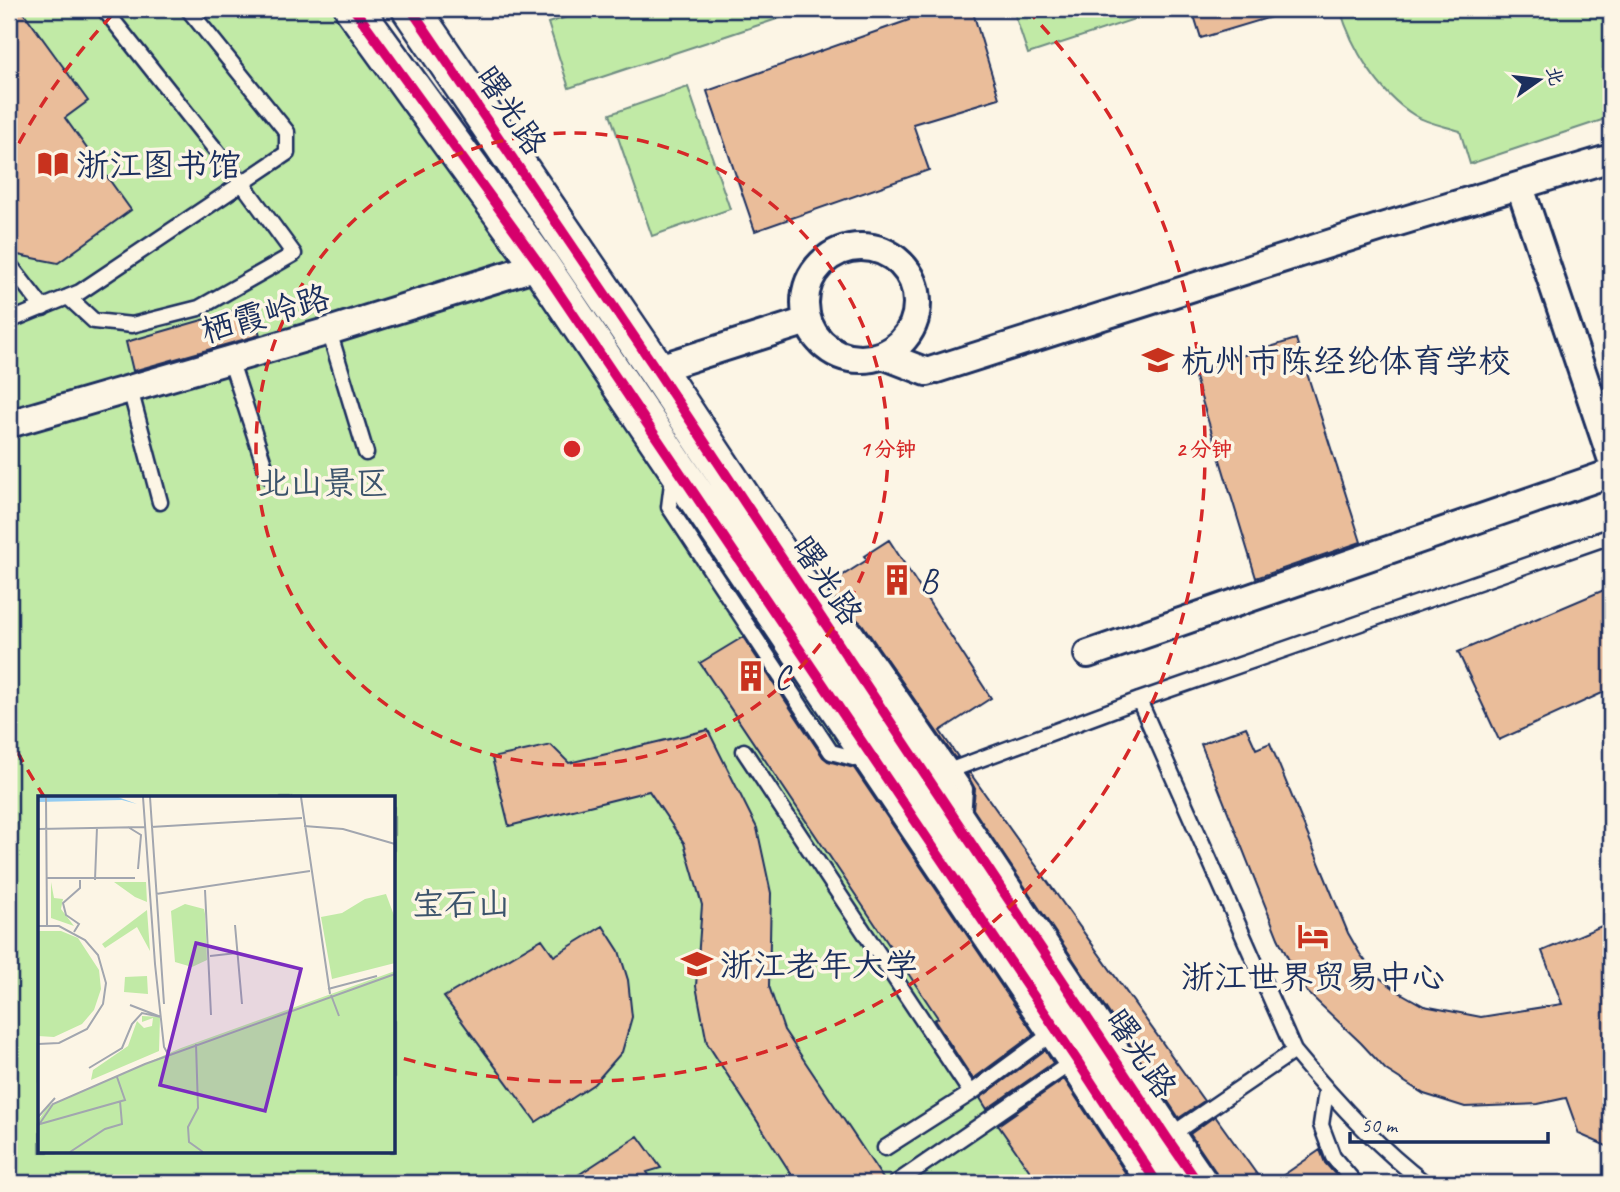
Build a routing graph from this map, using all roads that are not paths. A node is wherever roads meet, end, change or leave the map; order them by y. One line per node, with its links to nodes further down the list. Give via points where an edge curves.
1 (104, 9): 6 (lane)
2 (188, 9): 6 (lane, via 287,132 287,153)
3 (354, 9): 9 (main road, 曙光路)
4 (411, 9): 17 (main road, 曙光路)
5 (1611, 158): 7 (street)
6 (242, 183): 10 (lane); 10 (lane, via 294,254 199,308 132,325 94,321)
7 (1520, 187): 15 (street, via 927,372); 21 (street)
8 (9, 264): 11 (lane)
9 (540, 265): 14 (street, 栖霞岭路); 30 (main road, 曙光路)
10 (68, 297): 11 (lane)
11 (43, 308): 12 (lane)
12 (9, 321)
13 (807, 321): 15 (street, via 830,351 866,360); 15 (street, via 807,284 830,255 847,247 884,251 900,261 911,276 917,313 900,345); 17 (street)
14 (328, 331): 16 (street, 栖霞岭路); 20 (lane)
15 (883, 355)
16 (230, 359): 18 (street, 栖霞岭路); 23 (lane)
17 (656, 369): 29 (main road, 曙光路, via 797,580)
18 (130, 389): 19 (street, 栖霞岭路); 24 (lane)
19 (9, 424)
20 (366, 453)
21 (1611, 457)
22 (1611, 473): 26 (street)
23 (268, 476)
24 (160, 502)
25 (1611, 536): 27 (lane)
26 (1088, 654)
27 (1139, 701): 29 (lane); 31 (lane)
28 (744, 751): 33 (lane)
29 (940, 775): 34 (main road, 曙光路, via 962,830)
30 (1066, 1045): 33 (lane); 36 (lane); 37 (main road, 曙光路)
31 (1294, 1051): 32 (lane); 34 (lane)
32 (1326, 1091): 39 (lane, via 1321,1125 1333,1157); 40 (lane)
33 (971, 1093): 35 (lane)
34 (1167, 1138): 38 (main road, 曙光路)
35 (885, 1148)
36 (896, 1183)
37 (1157, 1183)
38 (1198, 1183)
39 (1354, 1183)
40 (1425, 1183)

